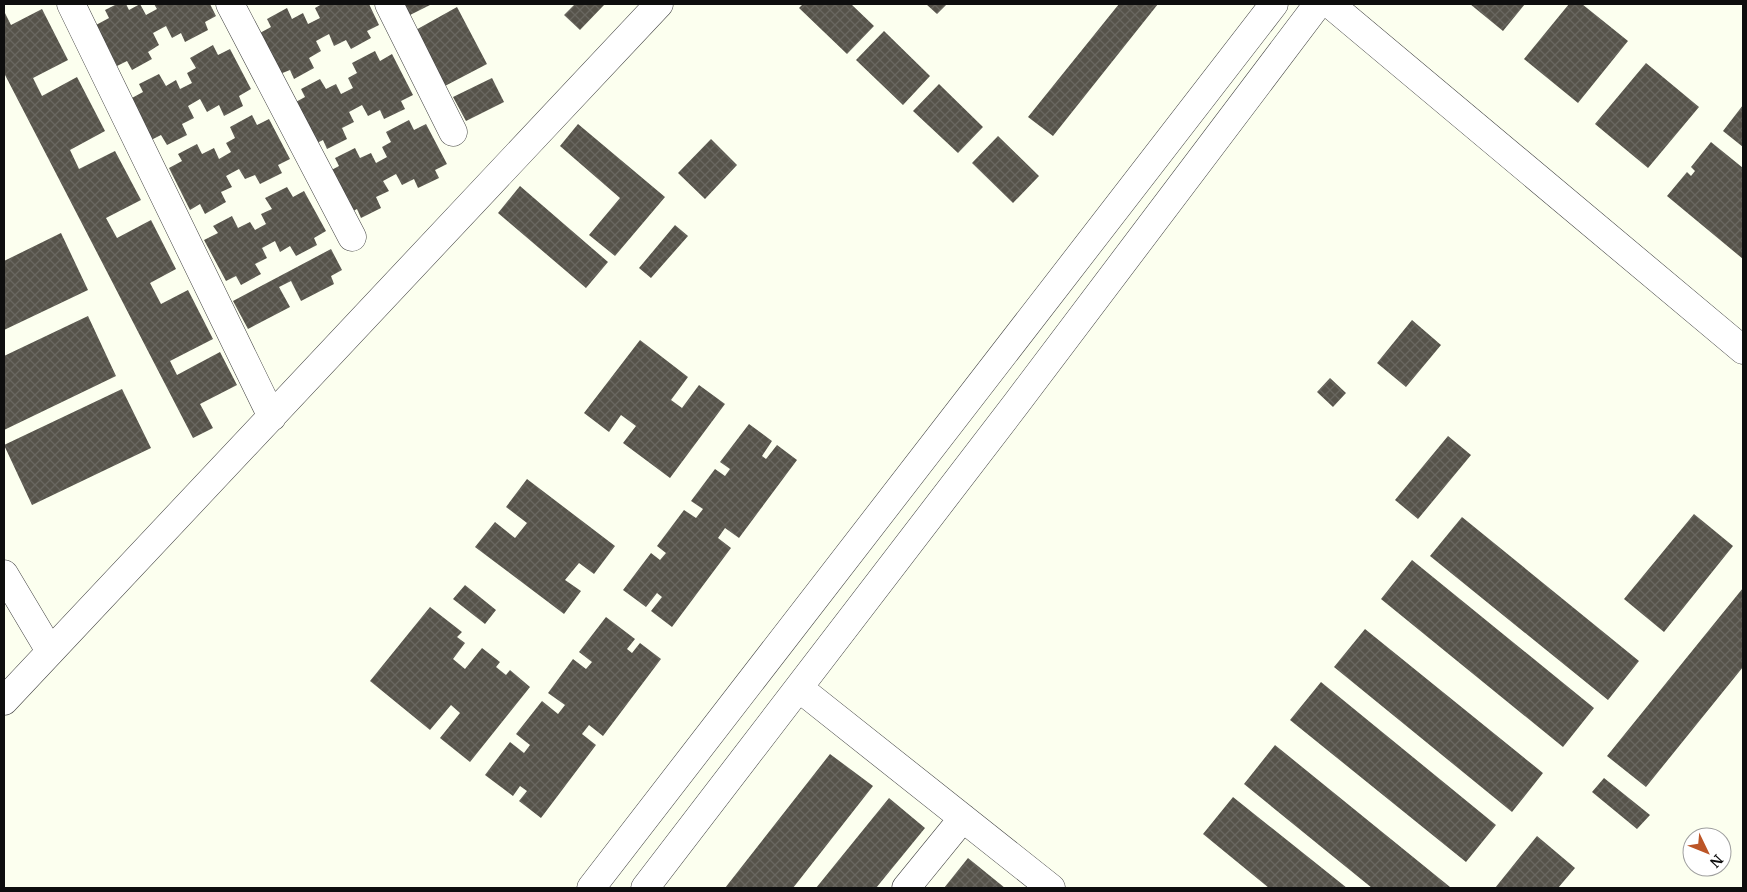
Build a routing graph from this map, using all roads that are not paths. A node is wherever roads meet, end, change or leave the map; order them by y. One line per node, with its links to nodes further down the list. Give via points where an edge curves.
1 (72, 4): 11 (street)
2 (230, 4): 9 (street)
3 (389, 4): 8 (street)
4 (659, 4): 11 (street)
5 (1274, 4): 16 (street)
6 (1318, 4): 14 (street)
7 (1330, 4): 10 (street)
8 (453, 132)
9 (352, 237)
10 (1743, 350)
11 (272, 416): 13 (street)
12 (4, 574): 13 (street)
13 (50, 651): 15 (street)
14 (799, 688): 17 (street); 18 (street)
15 (4, 701)
16 (725, 715): 17 (street); 19 (street)
17 (759, 740): 20 (street)
18 (963, 818): 21 (street); 22 (street)
19 (591, 888)
20 (645, 888)
21 (906, 888)
22 (1051, 888)

